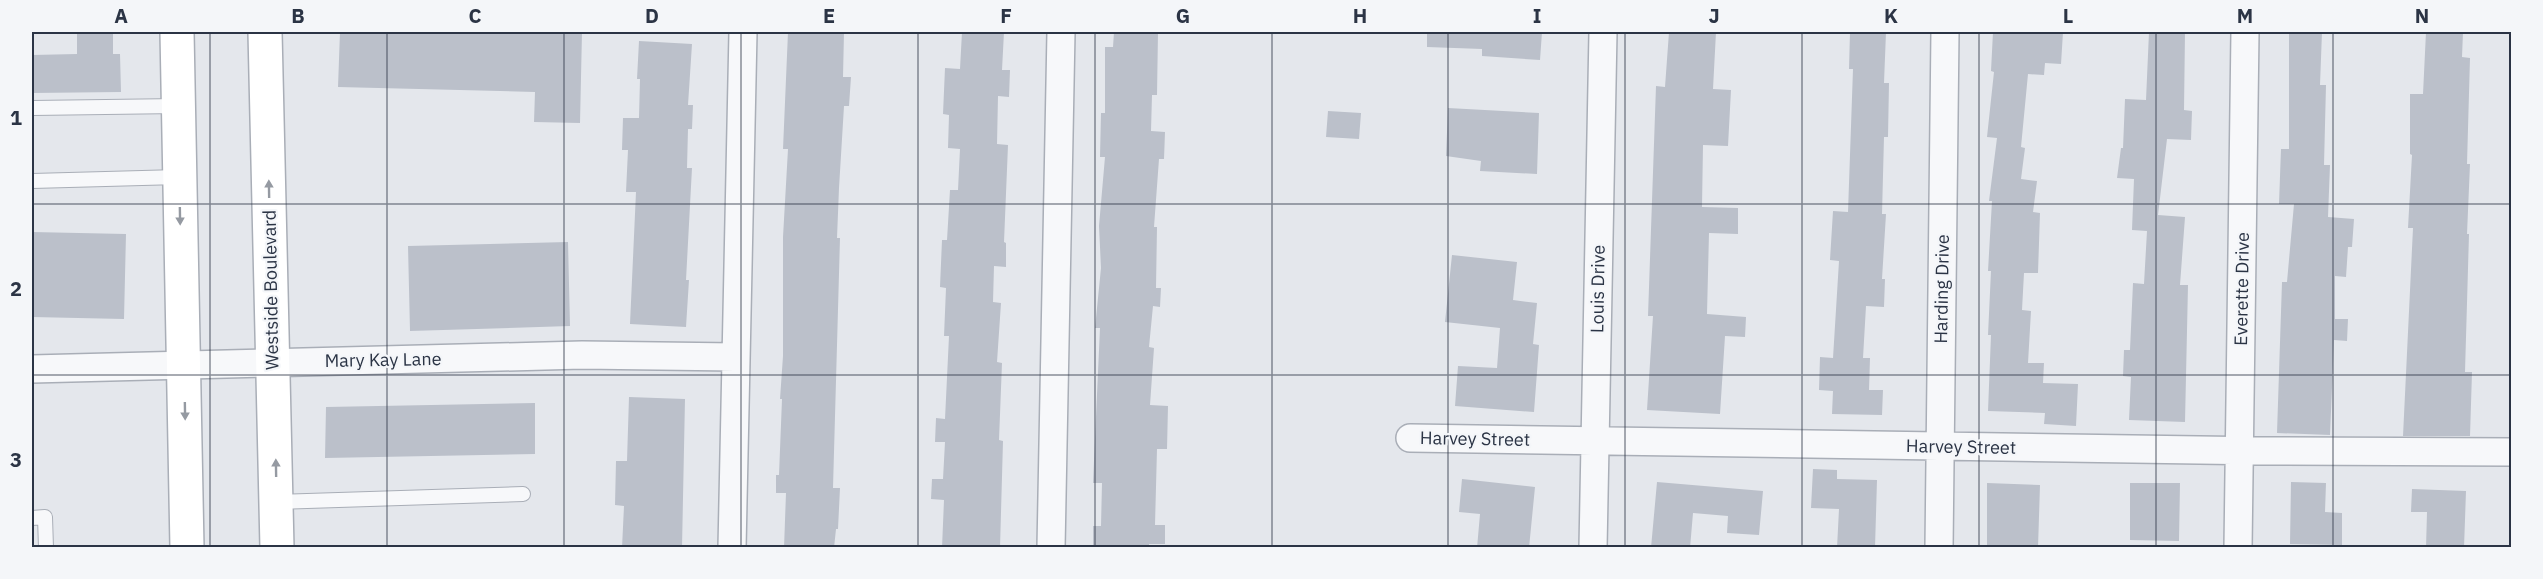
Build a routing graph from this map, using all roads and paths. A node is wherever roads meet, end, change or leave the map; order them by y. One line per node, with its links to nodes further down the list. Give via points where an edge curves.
1 (177, 32): 8 (street)
2 (265, 32): 13 (street, Westside Boulevard, one-way to 2)
3 (743, 32): 12 (street)
4 (1061, 32): 28 (street)
5 (1603, 32): 17 (street, Louis Drive)
6 (1946, 32): 18 (street, Harding Drive)
7 (2245, 32): 19 (street, Everette Drive)
8 (179, 106): 9 (lane); 10 (street)
9 (32, 108)
10 (179, 177): 11 (lane); 14 (street, one-way to 14)
11 (32, 181)
12 (735, 357): 13 (street, Mary Kay Lane, via 582,355); 27 (street)
13 (273, 363): 14 (street, Mary Kay Lane); 22 (street, Westside Boulevard, one-way to 13)
14 (184, 364): 15 (street, Mary Kay Lane); 25 (street, one-way to 25)
15 (32, 369)
16 (1410, 438): 17 (street, Harvey Street)
17 (1595, 442): 18 (street, Harvey Street); 29 (street, Louis Drive)
18 (1940, 447): 19 (street, Harvey Street); 30 (street, Harding Drive)
19 (2240, 451): 20 (street, Harvey Street); 31 (street, Everette Drive)
20 (2511, 452)
21 (523, 494): 22 (lane)
22 (276, 502): 26 (street, Westside Boulevard)
23 (32, 518): 24 (lane, via 45,517)
24 (46, 548)
25 (187, 548)
26 (278, 548)
27 (732, 548)
28 (1051, 548)
29 (1593, 548)
30 (1939, 548)
31 (2238, 548)

